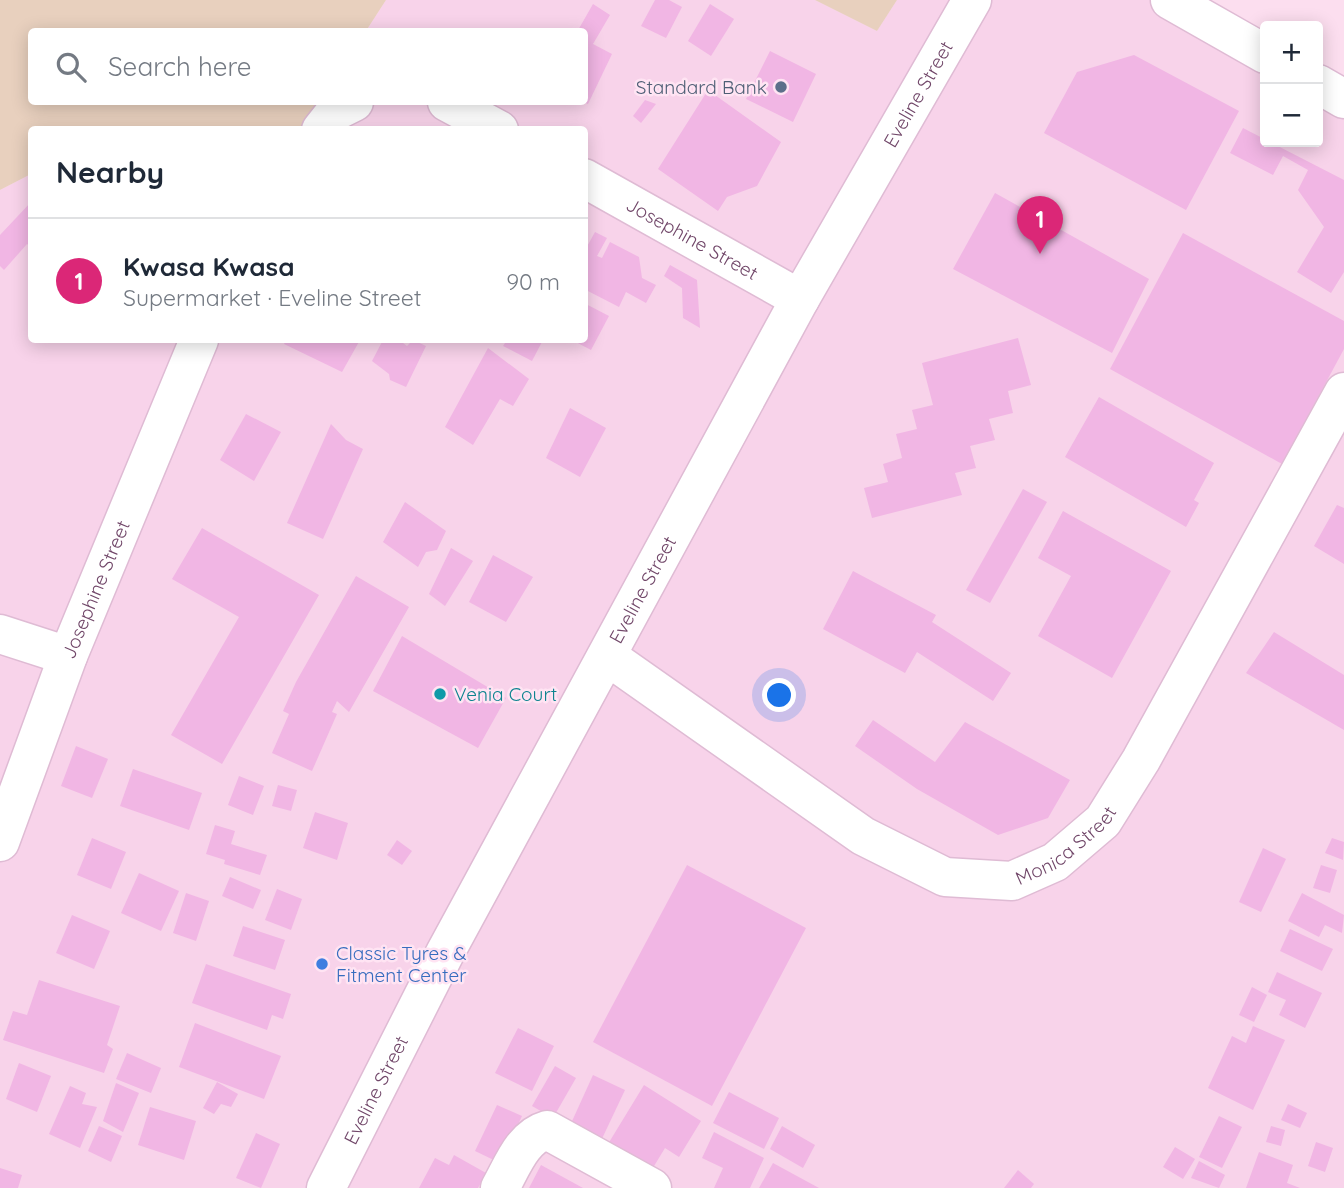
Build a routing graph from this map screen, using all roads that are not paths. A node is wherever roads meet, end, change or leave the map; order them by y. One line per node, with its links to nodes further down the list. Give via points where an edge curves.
1 (972, 0): 11 (street, Eveline Street)
2 (1170, 0): 3 (street)
3 (1260, 51)
4 (1323, 87): 5 (street)
5 (1344, 99)
6 (348, 105): 8 (street)
7 (453, 105): 9 (street)
8 (324, 126)
9 (492, 126)
10 (588, 180): 11 (street, Josephine Street)
11 (800, 299): 16 (street, Eveline Street)
12 (198, 343): 15 (street, Josephine Street)
13 (1344, 392): 16 (street, Monica Street, via 1103,821 1055,862 1012,881 946,877 863,836)
14 (0, 634): 15 (street)
15 (68, 656): 17 (street, Josephine Street)
16 (607, 656): 18 (street, Eveline Street, via 445,953)
17 (0, 842)
18 (326, 1188)
19 (500, 1188): 20 (street, via 527,1142 547,1130)
20 (652, 1188)

